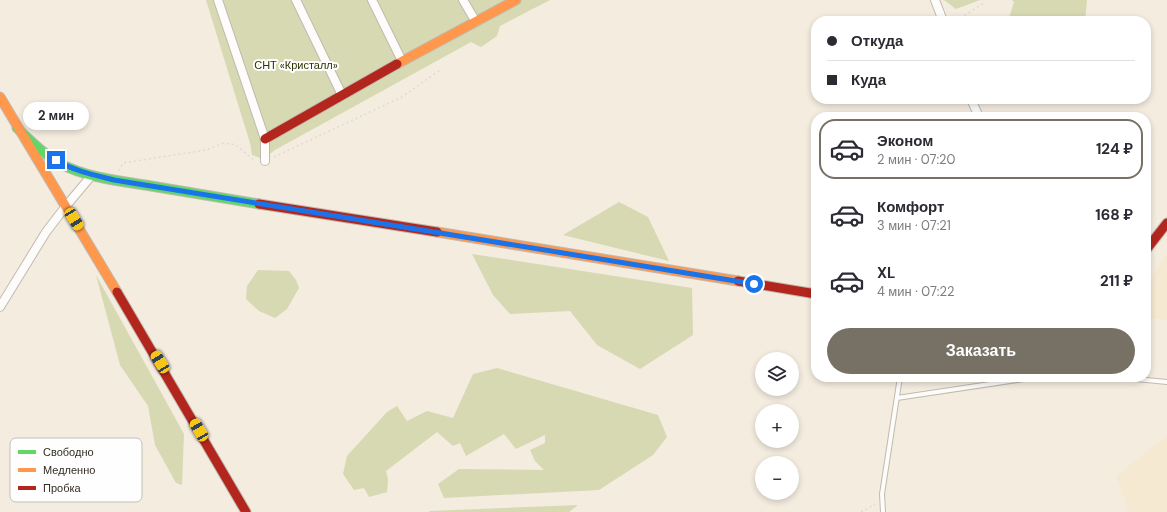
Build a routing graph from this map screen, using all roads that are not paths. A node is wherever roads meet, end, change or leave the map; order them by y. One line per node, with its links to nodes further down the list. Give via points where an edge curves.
1 (218, 0): 13 (street)
2 (296, 0): 10 (street)
3 (372, 0): 9 (street)
4 (463, 0): 8 (street)
5 (516, 0): 8 (main road)
6 (935, 0): 7 (street)
7 (941, 16)
8 (476, 22): 9 (main road)
9 (402, 61): 10 (main road)
10 (342, 95): 13 (main road)
11 (0, 97): 12 (main road)
12 (17, 128): 15 (main road, via 37,147 66,166); 16 (main road)
13 (266, 139): 14 (street)
14 (265, 162)
15 (92, 175): 16 (street); 19 (main road)
16 (66, 206): 20 (street, via 46,232); 26 (main road)
17 (1167, 223): 18 (main road)
18 (1151, 244)
19 (811, 293)
20 (0, 308)
21 (1151, 380): 24 (lane)
22 (899, 382): 25 (lane)
23 (1004, 382): 25 (lane)
24 (1167, 382)
25 (897, 398): 27 (lane, via 882,494)
26 (246, 512)
27 (883, 512)

